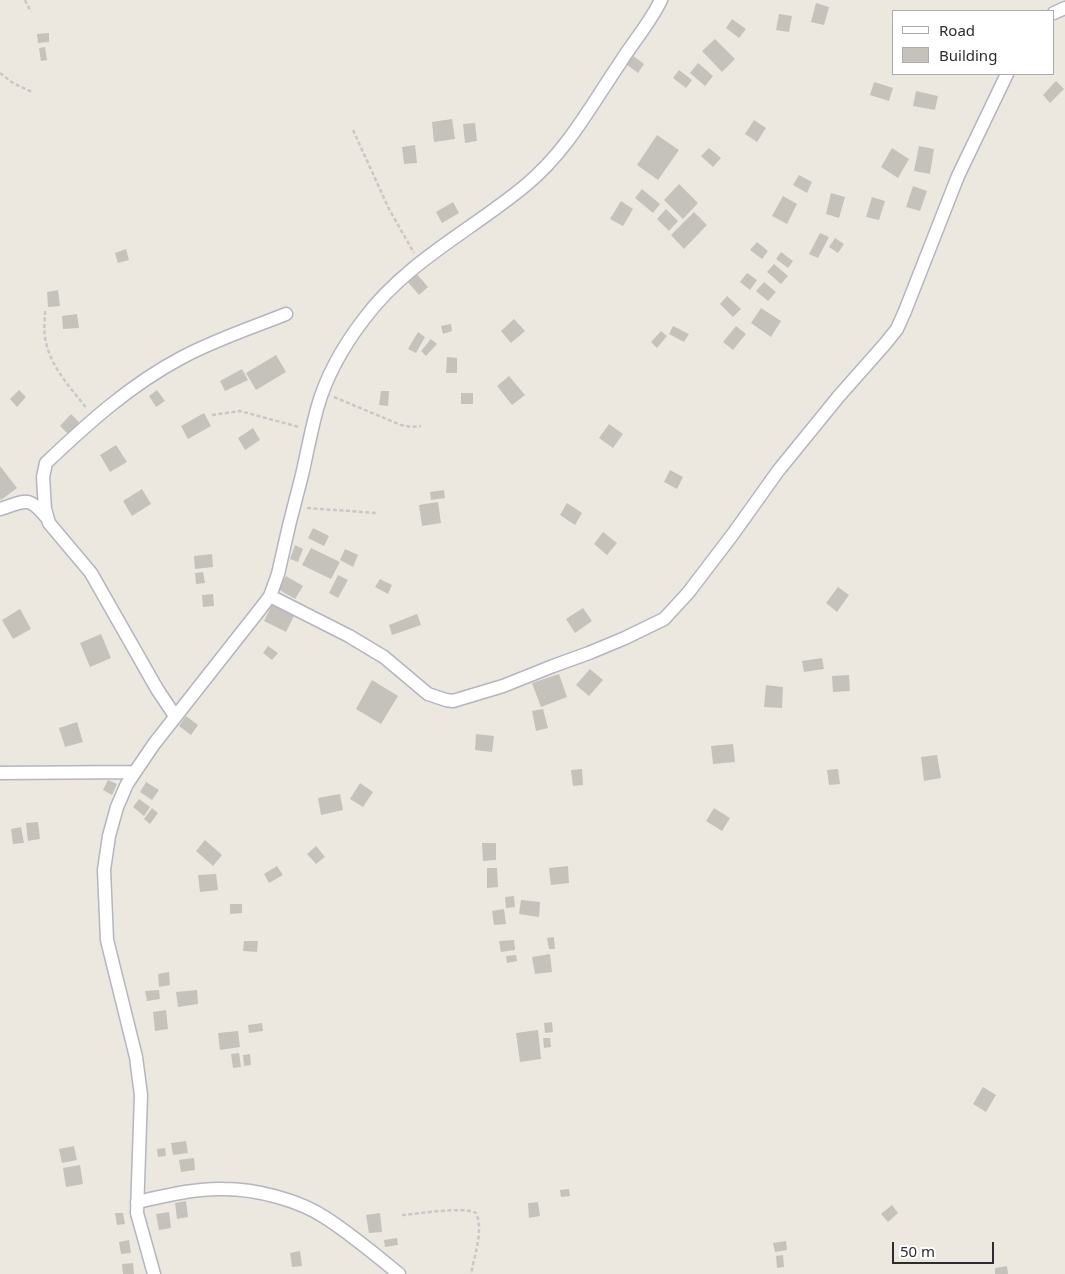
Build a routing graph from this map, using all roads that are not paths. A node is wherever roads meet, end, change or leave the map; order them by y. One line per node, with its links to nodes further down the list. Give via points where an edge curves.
1 (661, 0): 6 (street, via 567,144 544,170 497,208 420,262 392,286 363,320 333,368 323,392)
2 (1007, 75): 6 (street, via 958,176 897,329 784,463 688,593 664,619 589,653 453,701 428,694 384,657)
3 (286, 314): 5 (street, via 180,359 94,418 46,463 42,477)
4 (0, 509): 5 (street, via 30,502)
5 (47, 518): 7 (street, via 91,573)
6 (270, 596): 7 (street)
7 (175, 716): 8 (street)
8 (135, 772): 9 (street); 10 (street, via 117,807 104,870 107,940 136,1057 141,1095)
9 (0, 773)
10 (137, 1202): 11 (street, via 140,1227); 12 (street, via 223,1188 250,1190 325,1217)
11 (154, 1274)
12 (400, 1274)

